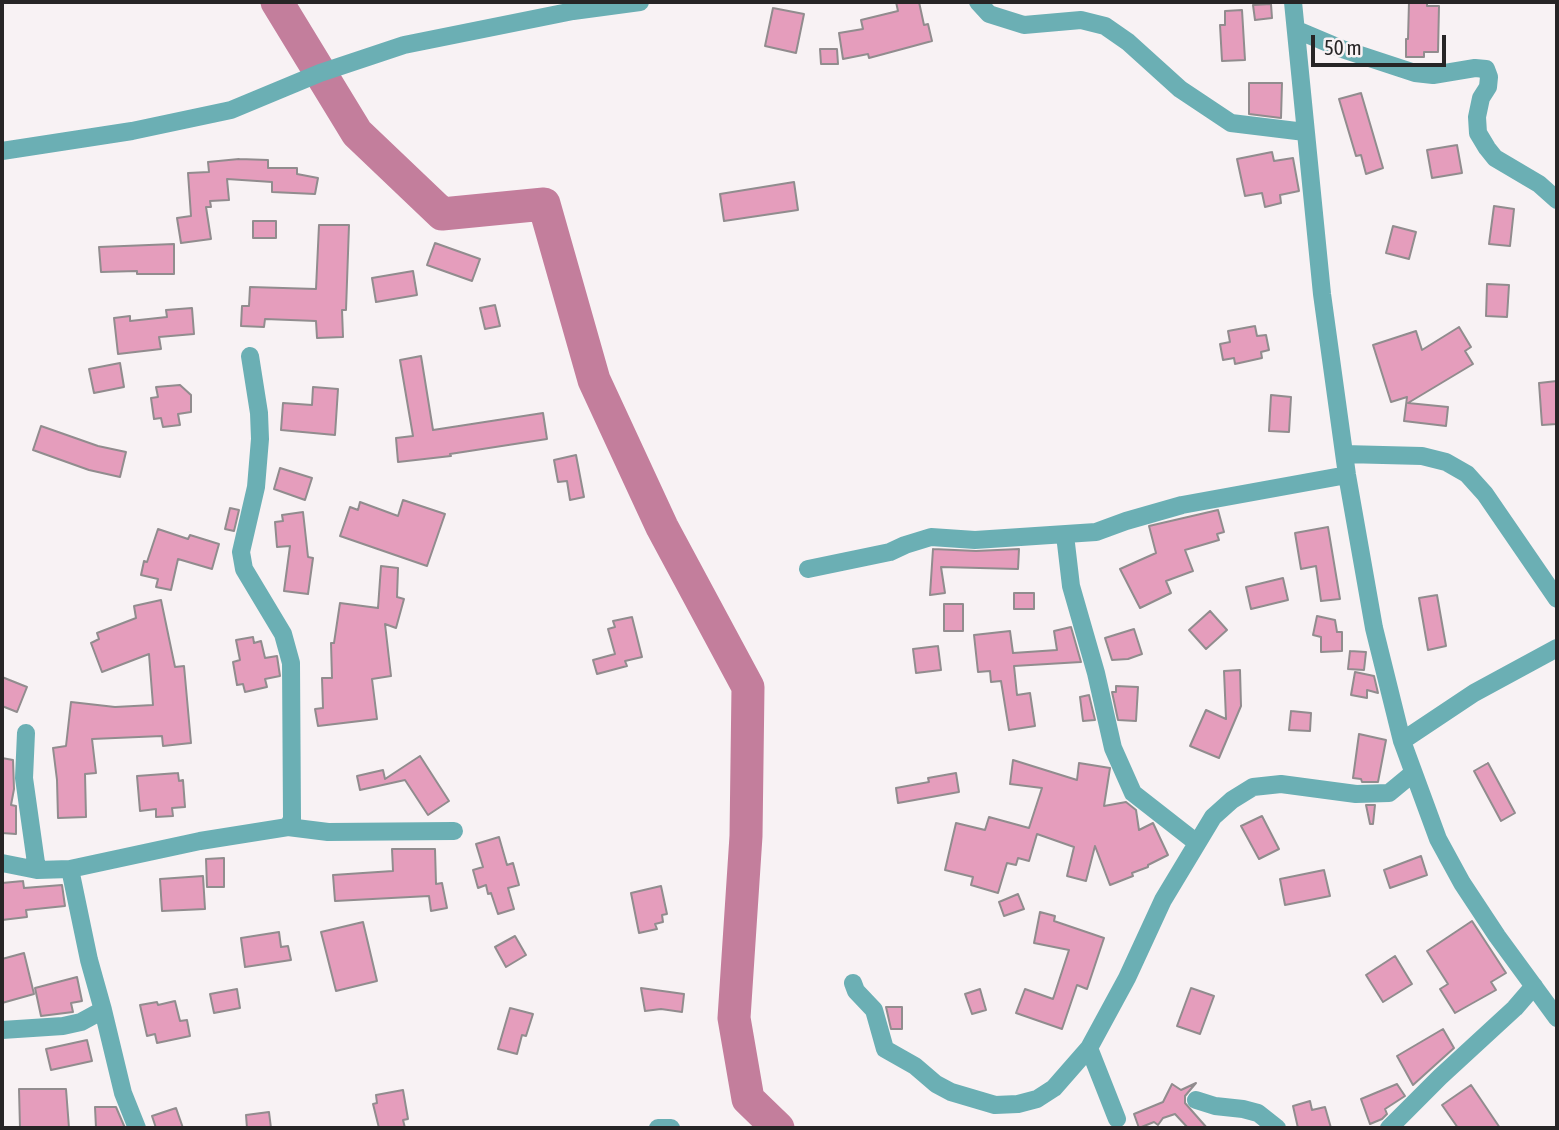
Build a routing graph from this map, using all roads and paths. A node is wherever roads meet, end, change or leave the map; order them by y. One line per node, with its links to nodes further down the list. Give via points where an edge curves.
1 (640, 2): 6 (street, via 404,45 231,110)
2 (978, 2): 5 (street, via 989,14 1024,25 1081,20 1105,26 1180,89 1231,123)
3 (1293, 2): 4 (street)
4 (1297, 30): 5 (street); 7 (street, via 1415,73 1486,69 1488,87 1477,117 1478,133 1486,148)
5 (1305, 132): 9 (street)
6 (2, 151)
7 (1557, 201)
8 (250, 356): 18 (street, via 260,439 256,486 241,552 244,569 283,634 291,663 293,811)
9 (1344, 454): 10 (street); 13 (street, via 1422,456 1467,474)
10 (1347, 475): 11 (street, via 1182,505 1096,532); 16 (street, via 1374,628)
11 (1065, 535): 12 (street, via 975,540 931,537 890,552); 20 (street, via 1071,586 1113,748 1133,793)
12 (808, 569)
13 (1557, 599)
14 (1557, 648): 16 (street, via 1474,693)
15 (26, 733): 23 (street, via 24,778)
16 (1402, 741): 17 (street)
17 (1412, 774): 20 (street, via 1389,793 1356,794 1281,784 1253,787 1213,817); 25 (street, via 1437,839 1462,883)
18 (288, 827): 19 (street, via 328,832); 22 (street)
19 (454, 831)
20 (1197, 843): 29 (street)
21 (2, 863): 23 (street)
22 (70, 869): 23 (street); 26 (street)
23 (37, 870)
24 (853, 983): 29 (street, via 874,1010 885,1049 936,1084 973,1099 995,1105 1037,1099 1054,1088)
25 (1534, 986): 27 (street); 36 (street)
26 (103, 1010): 28 (street, via 63,1026); 32 (street, via 123,1093)
27 (1557, 1018)
28 (2, 1030)
29 (1088, 1048): 31 (street)
30 (1196, 1100): 35 (street, via 1258,1113)
31 (1117, 1119)
32 (137, 1128)
33 (659, 1128): 34 (street)
34 (671, 1128)
35 (1277, 1128)
36 (1389, 1128)

